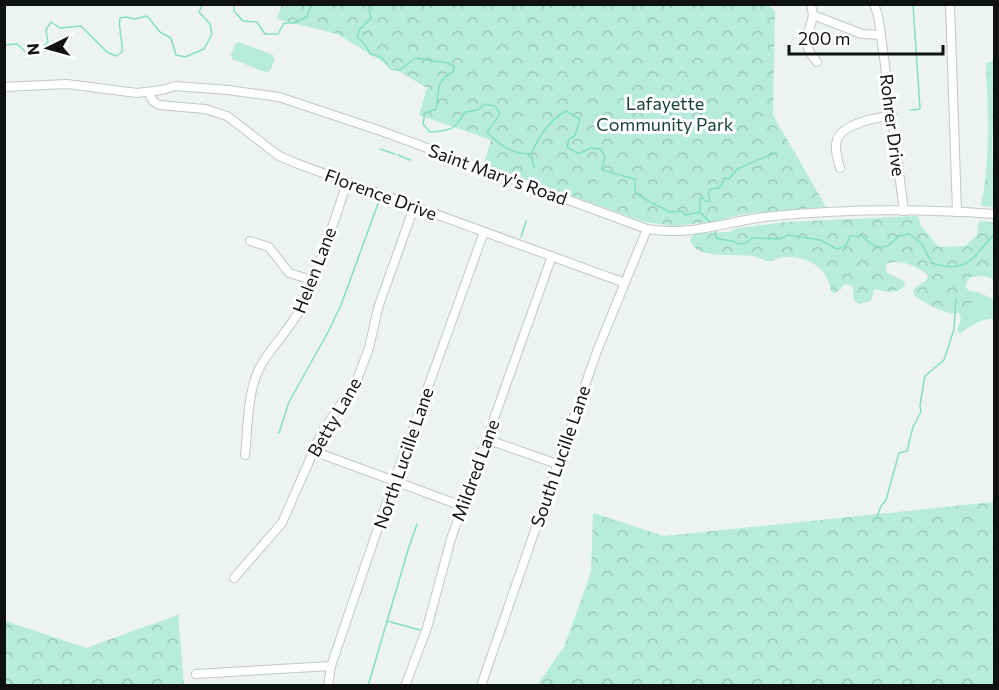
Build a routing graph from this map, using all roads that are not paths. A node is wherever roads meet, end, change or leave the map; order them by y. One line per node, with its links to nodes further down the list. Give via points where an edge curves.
1 (811, 4): 4 (street)
2 (874, 4): 5 (street, Rohrer Drive)
3 (950, 4): 14 (street)
4 (813, 15): 5 (street, via 862,34); 6 (street, via 806,43)
5 (881, 35): 9 (street, Rohrer Drive)
6 (817, 63)
7 (4, 87): 8 (street, Saint Mary's Road, via 68,84)
8 (149, 93): 11 (street, Florence Drive, via 156,104 205,109 227,116 279,156); 16 (street, Saint Mary's Road, via 175,86 279,97 381,130)
9 (892, 116): 10 (street, via 872,118 841,134 836,147); 13 (street, Rohrer Drive)
10 (840, 168)
11 (347, 183): 12 (street, Florence Drive); 20 (street, Helen Lane)
12 (414, 207): 17 (street, Florence Drive); 23 (street, Betty Lane, via 378,308 364,365)
13 (904, 211): 14 (street, Saint Mary's Road); 16 (street, Saint Mary's Road, via 778,216 704,230)
14 (957, 212): 15 (street, Saint Mary's Road)
15 (994, 214)
16 (646, 230): 21 (street, South Lucille Lane)
17 (484, 232): 19 (street, Florence Drive); 26 (street, North Lucille Lane)
18 (250, 241): 20 (street, via 269,247 289,273)
19 (552, 255): 21 (street, Florence Drive); 22 (street, Mildred Lane)
20 (312, 280): 24 (street, Helen Lane, via 294,322 257,375)
21 (625, 283): 25 (street, South Lucille Lane)
22 (486, 439): 25 (street); 27 (street, Mildred Lane)
23 (313, 451): 26 (street); 28 (street, Betty Lane, via 282,523)
24 (245, 455)
25 (557, 464): 33 (street, South Lucille Lane)
26 (394, 481): 27 (street); 29 (street, North Lucille Lane)
27 (462, 506): 32 (street, Mildred Lane, via 427,628)
28 (234, 578)
29 (331, 666): 30 (street); 31 (street, North Lucille Lane)
30 (196, 674)
31 (328, 686)
32 (405, 686)
33 (481, 686)

